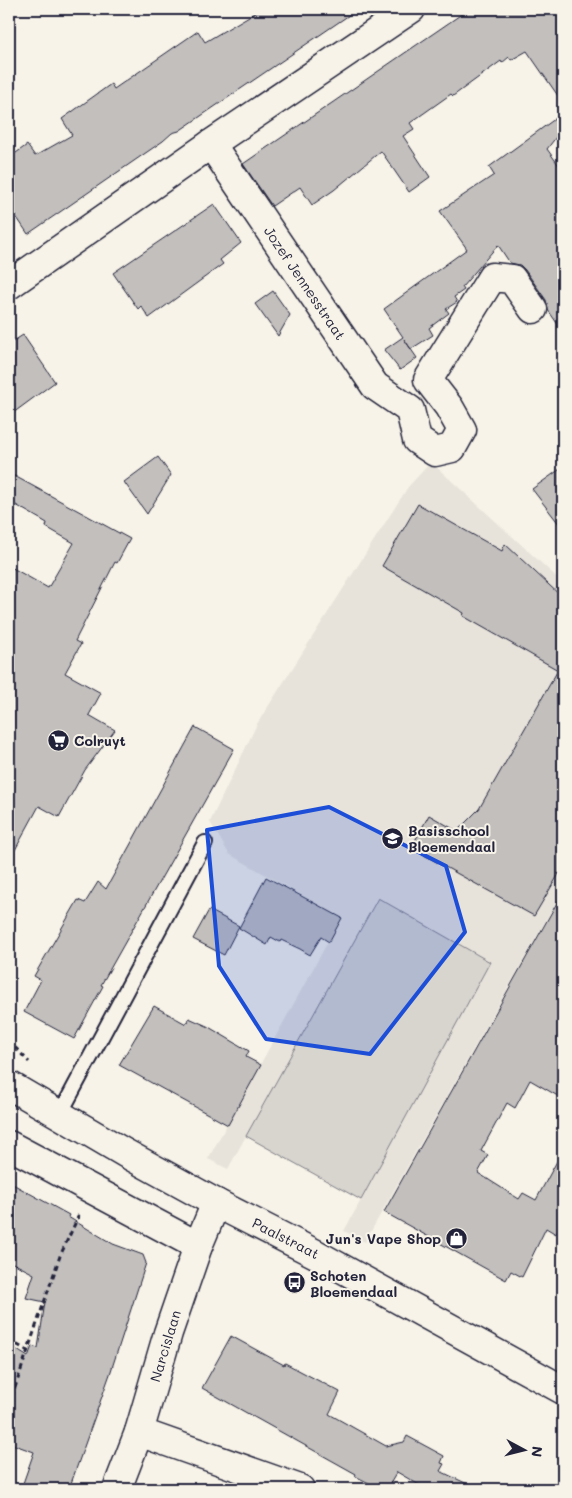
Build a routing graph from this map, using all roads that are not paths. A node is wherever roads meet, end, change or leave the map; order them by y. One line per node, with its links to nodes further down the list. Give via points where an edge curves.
1 (411, 9): 2 (street)
2 (211, 144): 3 (street); 6 (street, Jozef Jennesstraat, via 375,386)
3 (9, 285)
4 (533, 309): 5 (street, via 512,279 492,277)
5 (428, 380): 6 (street); 6 (street, via 449,406 462,430 452,448 435,452 417,440)
6 (410, 410)
7 (205, 843): 9 (lane)
8 (9, 1085): 9 (street, Paalstraat)
9 (60, 1114): 11 (street, Paalstraat)
10 (9, 1145): 12 (street)
11 (216, 1203): 12 (street, Narcislaan); 13 (street, Paalstraat)
12 (198, 1246): 14 (street, Narcislaan)
13 (563, 1390)
14 (139, 1432): 15 (street, Narcislaan); 16 (street)
15 (117, 1489)
16 (300, 1489)

